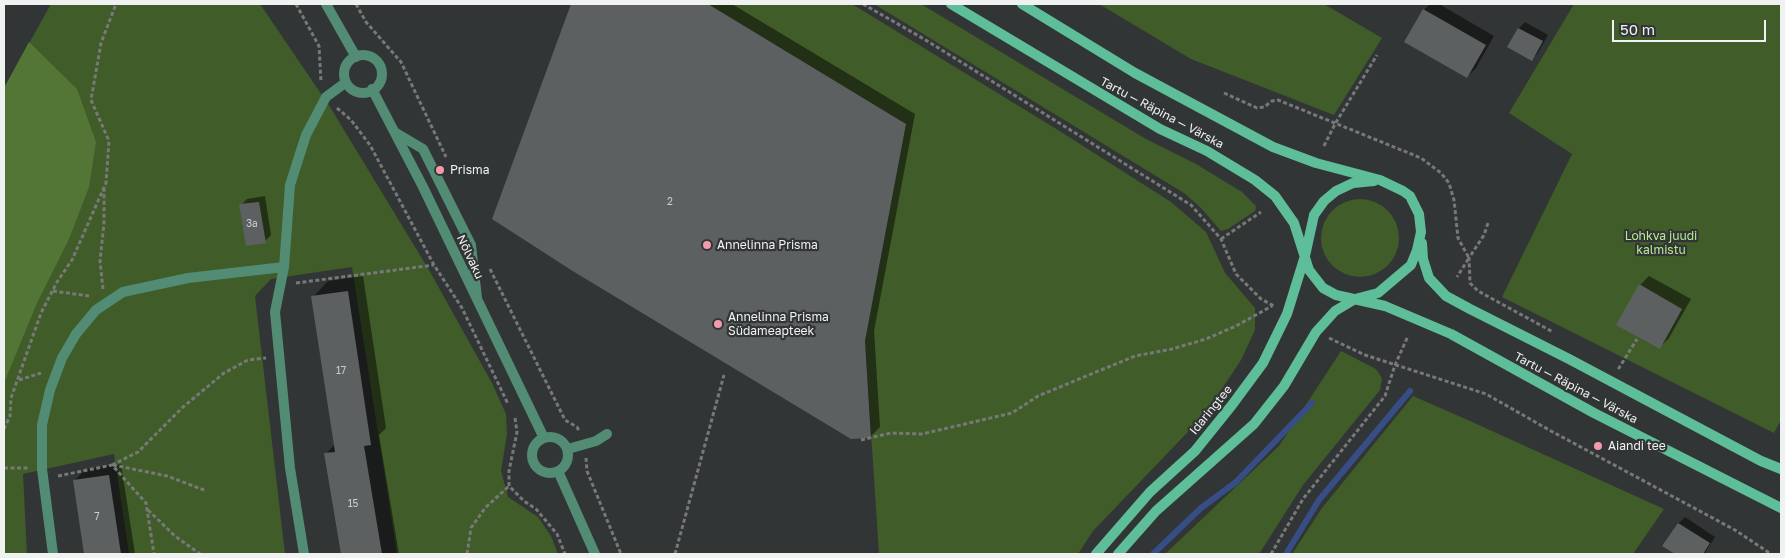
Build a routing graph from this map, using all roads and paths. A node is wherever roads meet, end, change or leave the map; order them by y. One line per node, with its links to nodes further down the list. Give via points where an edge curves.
1 (116, 4): 19 (path, via 101,43 91,100 109,141)
2 (296, 4): 13 (path, via 319,46 320,78)
3 (356, 4): 17 (path, via 366,22 401,62)
4 (864, 4): 23 (path, via 1191,205)
5 (951, 4): 24 (main road, Tartu — Räpina — Värska, via 1160,129 1207,151 1255,180 1275,196 1294,223)
6 (1022, 4): 18 (main road, Tartu — Räpina — Värska, via 1135,73 1273,147 1316,163)
7 (326, 6): 9 (street)
8 (1377, 55): 14 (path)
9 (356, 56): 10 (street, via 345,70); 11 (street, via 367,55 380,64 382,75)
10 (345, 83): 11 (street, via 357,92); 13 (street)
11 (372, 90): 15 (street, Nõlvaku)
12 (1224, 92): 14 (path, via 1258,108 1278,100)
13 (326, 97): 26 (path, via 351,120 370,145); 28 (street, via 306,135 290,184)
14 (1335, 124): 16 (path); 25 (path, via 1421,158 1441,172 1449,183 1454,200 1458,238)
15 (396, 133): 34 (street, Nõlvaku); 34 (street, via 423,149 471,245)
16 (1324, 146)
17 (449, 163)
18 (1380, 180): 22 (main road, via 1410,196 1419,214); 24 (main road, via 1353,183 1324,201 1314,216)
19 (104, 185): 31 (path, via 72,260); 32 (path, via 100,261)
20 (1261, 212): 23 (path)
21 (1488, 223): 25 (path)
22 (1421, 232): 33 (main road, via 1411,265 1378,293); 53 (main road, Tartu — Räpina — Värska, via 1423,259 1429,278 1446,296)
23 (1221, 239): 35 (path, via 1236,274 1261,299)
24 (1305, 256): 33 (main road, via 1309,270 1323,288); 69 (main road, Idaringtee, via 1287,314 1263,363 1194,450 1150,492)
25 (1469, 258): 29 (path); 38 (path, via 1470,283 1478,291)
26 (434, 264): 30 (path); 56 (path, via 462,308 516,420)
27 (488, 264): 49 (path, via 565,420 577,427)
28 (284, 267): 30 (street); 32 (street, via 188,278 123,292)
29 (1457, 276)
30 (280, 286): 41 (street, via 275,312)
31 (53, 291): 32 (path); 45 (path, via 41,313 11,398 10,416)
32 (108, 299): 55 (street, via 76,334 62,358 42,425)
33 (1355, 299): 58 (main road, Tartu — Räpina — Värska, via 1385,306 1451,334 1594,413); 70 (main road, via 1335,311 1316,332 1284,386 1254,424 1156,511)
34 (478, 301): 47 (street, Nõlvaku)
35 (1272, 305): 36 (path); 48 (path, via 1206,339 1135,356 1038,396 1012,413 922,434 891,433)
36 (1278, 309)
37 (1408, 336): 43 (path)
38 (1561, 336)
39 (1636, 339): 42 (path, via 1619,368)
40 (1344, 346): 43 (path)
41 (279, 357): 51 (path, via 248,360 224,373 183,407 138,452); 63 (street, via 290,468)
42 (1611, 363)
43 (1395, 365): 71 (path, via 1385,396 1303,499); 72 (path, via 1486,394 1736,530)
44 (724, 375): 68 (path)
45 (4, 429)
46 (607, 434): 49 (street)
47 (544, 438): 50 (street, via 560,438); 54 (street, via 534,446 533,463 542,471)
48 (861, 440)
49 (585, 444): 50 (street); 67 (path, via 588,471)
50 (568, 449): 54 (street, via 567,463)
51 (112, 465): 55 (path); 57 (path, via 168,476); 59 (path, via 146,503)
52 (4, 468): 55 (path)
53 (1781, 469)
54 (558, 472): 66 (street)
55 (42, 474): 60 (street)
56 (509, 486): 64 (path, via 485,508 471,528); 65 (path, via 536,509 557,534)
57 (204, 490)
58 (1781, 508)
59 (147, 510): 61 (path); 62 (path, via 174,536)
60 (53, 554)
61 (154, 554)
62 (200, 554)
63 (304, 554)
64 (467, 554)
65 (565, 554)
66 (595, 554)
67 (622, 554)
68 (675, 554)
69 (1096, 554)
70 (1118, 554)
71 (1271, 554)
72 (1771, 554)

